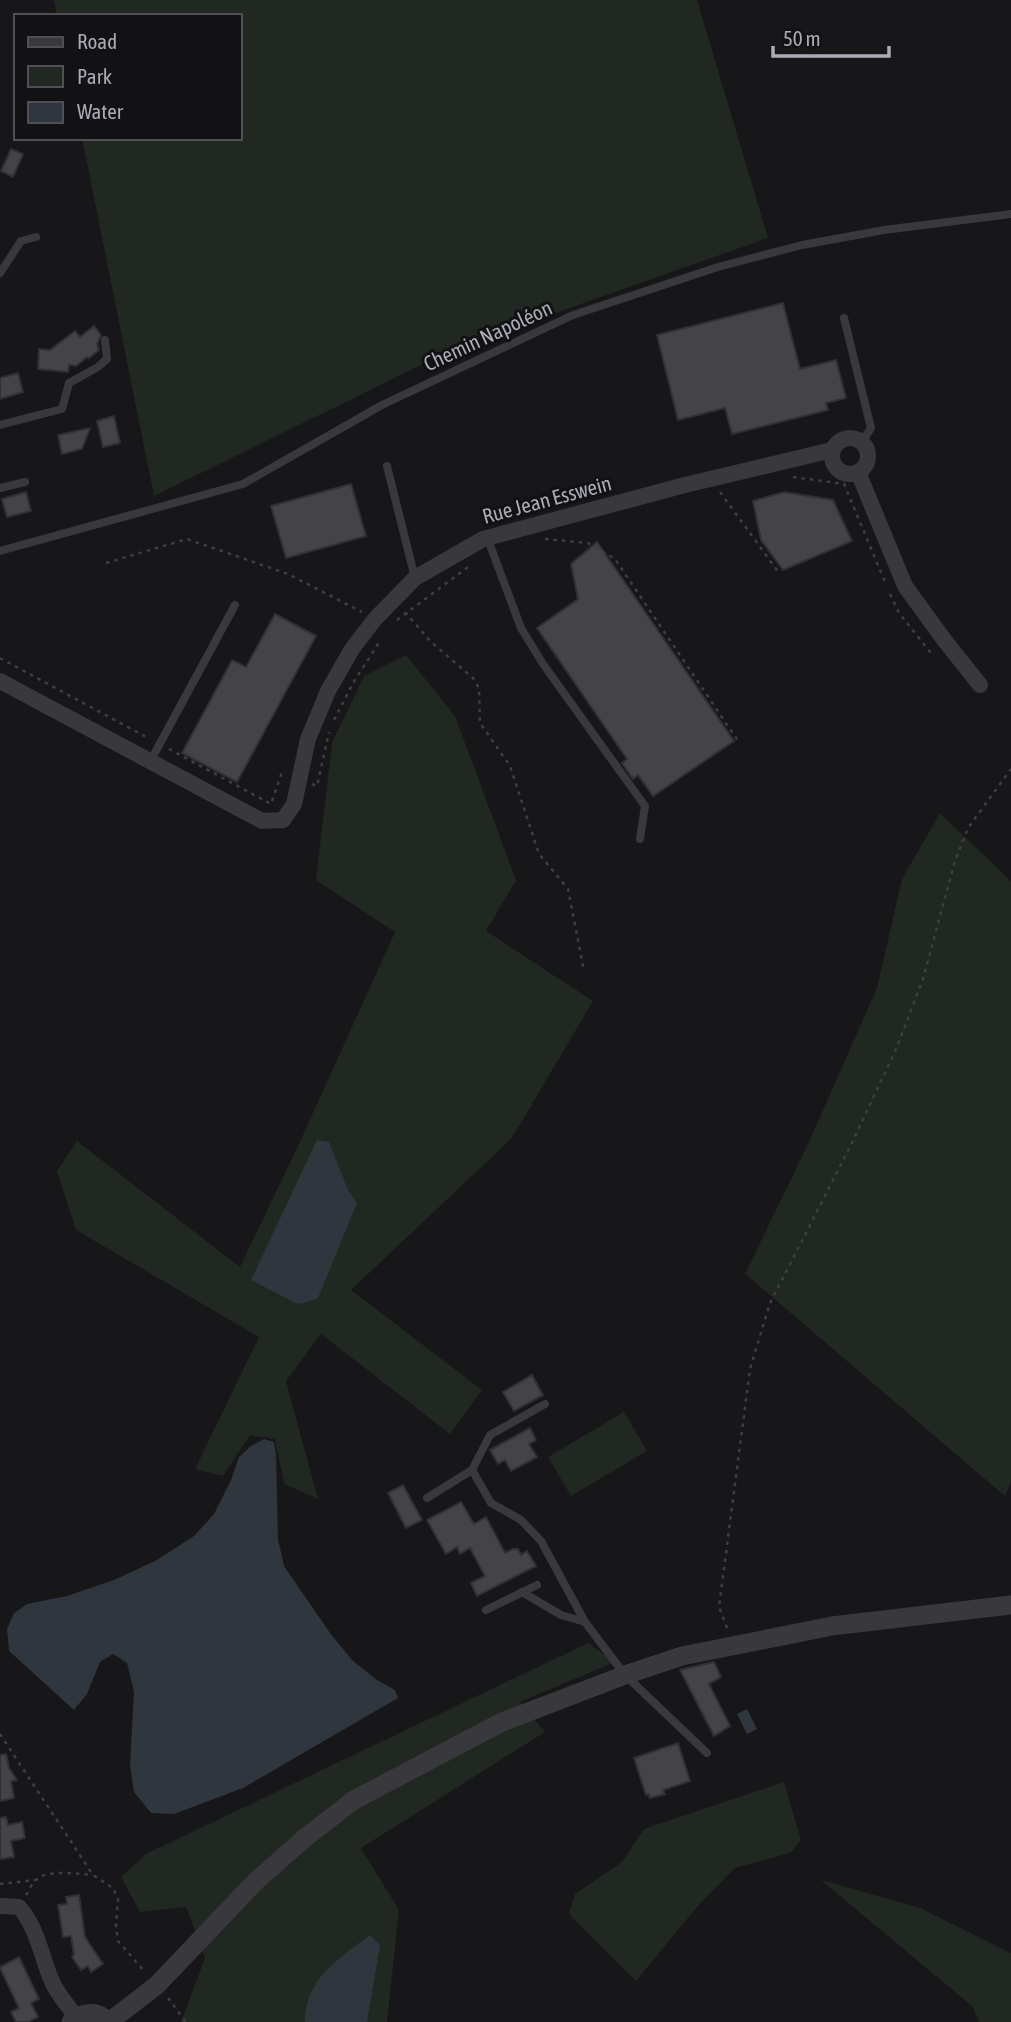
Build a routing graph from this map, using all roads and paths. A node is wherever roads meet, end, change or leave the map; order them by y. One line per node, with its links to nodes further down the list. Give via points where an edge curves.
1 (1011, 214): 17 (lane, Chemin Napoléon, via 802,245 718,267 573,315 382,404 243,484)
2 (36, 237): 3 (lane, via 21,241)
3 (0, 273)
4 (844, 318): 7 (lane, via 872,428)
5 (105, 340): 6 (lane, via 107,359 69,383 62,409)
6 (0, 425)
7 (862, 442): 8 (street, via 845,438); 10 (street, via 868,458)
8 (832, 450): 10 (street, via 836,468 847,474); 16 (street, Rue Jean Esswein)
9 (387, 466): 21 (lane)
10 (858, 472): 30 (street, via 905,586)
11 (785, 476): 27 (path, via 844,484 899,613)
12 (25, 482): 13 (lane)
13 (0, 488)
14 (711, 494): 20 (path, via 720,492)
15 (554, 536): 31 (path, via 542,539 588,543 615,559)
16 (487, 537): 18 (lane); 21 (street, Rue Jean Esswein)
17 (0, 551)
18 (493, 553): 24 (path); 36 (lane, via 526,637 645,806)
19 (106, 563): 25 (path, via 187,539 288,574)
20 (779, 573)
21 (415, 578): 22 (street, Rue Jean Esswein)
22 (394, 599): 24 (path); 25 (street, Rue Jean Esswein)
23 (235, 605): 32 (lane)
24 (406, 613): 25 (path); 37 (path, via 479,688 480,723 510,766 539,854 568,889)
25 (382, 623): 35 (street, Rue Jean Esswein, via 352,649 328,691 308,739)
26 (381, 638): 35 (path, via 329,730 317,786)
27 (931, 653)
28 (0, 658): 32 (path)
29 (0, 681): 33 (street, Rue Jean Esswein)
30 (980, 685)
31 (738, 741)
32 (159, 744): 33 (lane); 35 (path, via 271,804 282,772)
33 (151, 760): 35 (street, Rue Jean Esswein, via 262,821 283,820 294,804)
34 (1011, 769): 46 (path, via 968,828 923,979 896,1049 770,1303 750,1369 719,1607)
35 (299, 779)
36 (640, 839)
37 (584, 971)
38 (545, 1404): 39 (lane, via 490,1434)
39 (472, 1470): 40 (lane); 45 (lane, via 491,1503 521,1520 541,1541)
40 (427, 1498)
41 (537, 1586): 42 (lane)
42 (522, 1592): 44 (lane); 45 (lane, via 561,1615)
43 (1011, 1605): 46 (street, via 832,1626)
44 (486, 1610)
45 (585, 1622): 47 (lane)
46 (733, 1645): 47 (street)
47 (625, 1675): 49 (lane); 55 (street, via 502,1723 354,1800 255,1882)
48 (0, 1734): 50 (path)
49 (706, 1753)
50 (93, 1875): 51 (path, via 42,1875); 55 (path, via 113,1888 118,1899 118,1941)
51 (35, 1880): 52 (path); 54 (path)
52 (0, 1884)
53 (0, 1906): 54 (street)
54 (19, 1907): 56 (street)
55 (157, 1985): 57 (street); 58 (path)
56 (74, 2020): 57 (street, via 90,2012)
57 (109, 2022)
58 (186, 2022)

